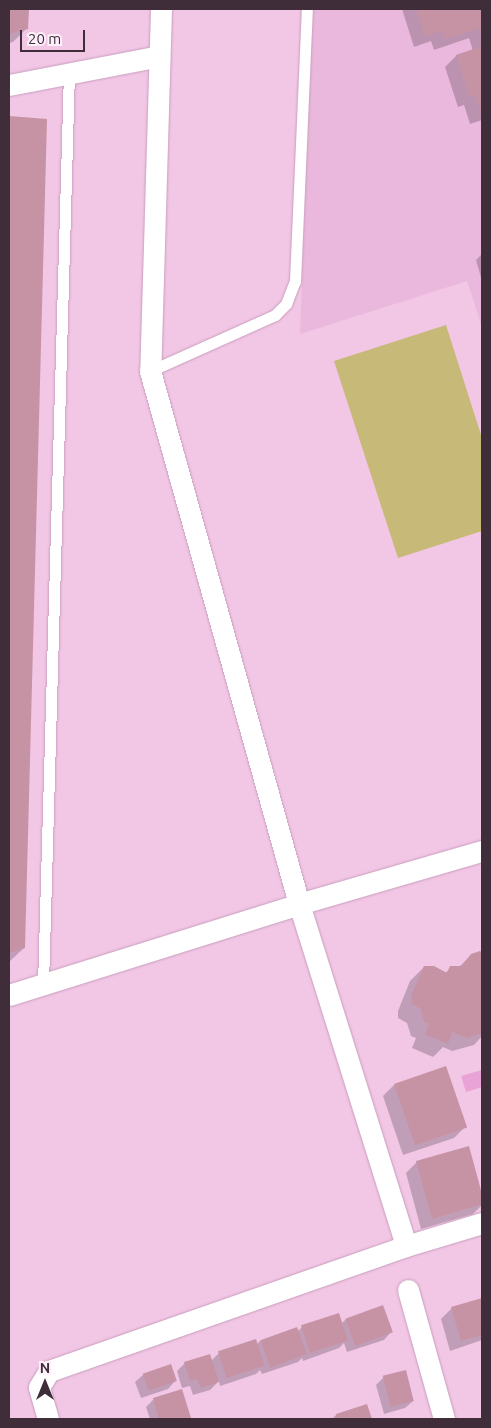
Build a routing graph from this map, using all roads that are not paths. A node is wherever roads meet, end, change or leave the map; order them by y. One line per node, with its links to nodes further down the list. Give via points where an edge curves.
1 (161, 9): 3 (street)
2 (307, 9): 6 (lane, via 295,281 286,304 275,315)
3 (159, 56): 4 (street); 6 (street)
4 (69, 74): 5 (street); 9 (lane)
5 (9, 85)
6 (150, 371): 8 (street)
7 (482, 851): 8 (street)
8 (299, 904): 9 (street); 12 (street)
9 (44, 985): 10 (street)
10 (9, 995)
11 (482, 1223): 12 (street)
12 (406, 1246): 14 (street, via 49,1371 39,1387)
13 (408, 1290): 15 (street)
14 (48, 1419)
15 (444, 1419)

